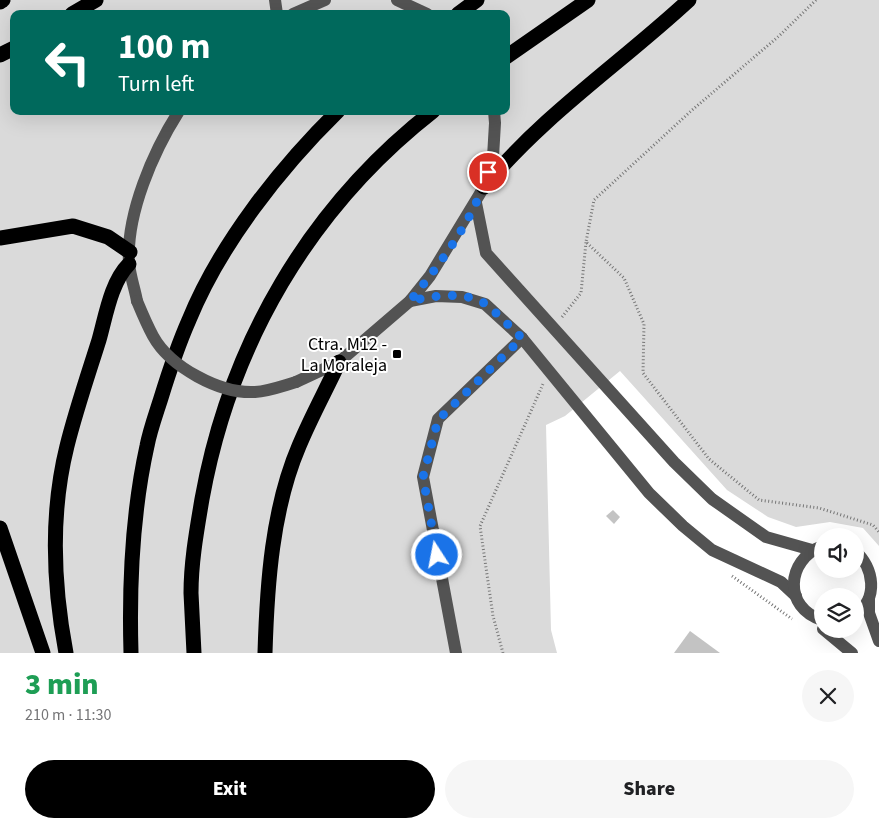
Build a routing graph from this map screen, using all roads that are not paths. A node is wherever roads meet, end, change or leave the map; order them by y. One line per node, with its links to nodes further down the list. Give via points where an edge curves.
1 (96, 0): 7 (highway)
2 (325, 0): 8 (street)
3 (397, 0): 9 (street)
4 (478, 0): 10 (highway)
5 (588, 0): 11 (highway)
6 (689, 0): 16 (highway, via 548,120 508,157)
7 (79, 10)
8 (302, 10)
9 (418, 10)
10 (464, 10)
11 (510, 54)
12 (176, 115): 19 (street, via 161,139 137,201)
13 (334, 115): 35 (highway, via 250,213 189,318 147,445 135,515 130,582)
14 (428, 115): 36 (highway, via 366,170 328,215 292,264 240,364 217,431 197,528 191,591)
15 (495, 117): 16 (street, via 493,157)
16 (484, 187): 17 (street)
17 (476, 203): 20 (street, via 430,276); 24 (street, via 486,253 674,462 712,499 766,537)
18 (0, 238): 19 (highway, via 73,226 108,238)
19 (130, 258): 22 (street, bridge, via 137,301 154,338 183,367 205,380 253,392 296,382); 34 (highway, via 120,273 108,309 67,446 61,478 55,573)
20 (410, 301): 21 (street, via 436,296 462,297 485,304); 22 (street)
21 (522, 338): 27 (street, via 648,492 682,526 712,550 781,582); 38 (street, via 438,420 423,477)
22 (339, 362): 37 (highway, via 298,446 277,522)
23 (0, 528): 33 (highway)
24 (814, 547)
25 (814, 550): 27 (street, via 802,558 796,570)
26 (864, 560): 28 (street, via 872,585)
27 (796, 596): 30 (street, via 800,605)
28 (869, 598): 29 (street); 32 (street, via 869,613)
29 (864, 604)
30 (814, 616)
31 (834, 638): 39 (street)
32 (879, 641)
33 (43, 653)
34 (66, 653)
35 (131, 653)
36 (194, 653)
37 (265, 653)
38 (456, 653)
39 (852, 653)

